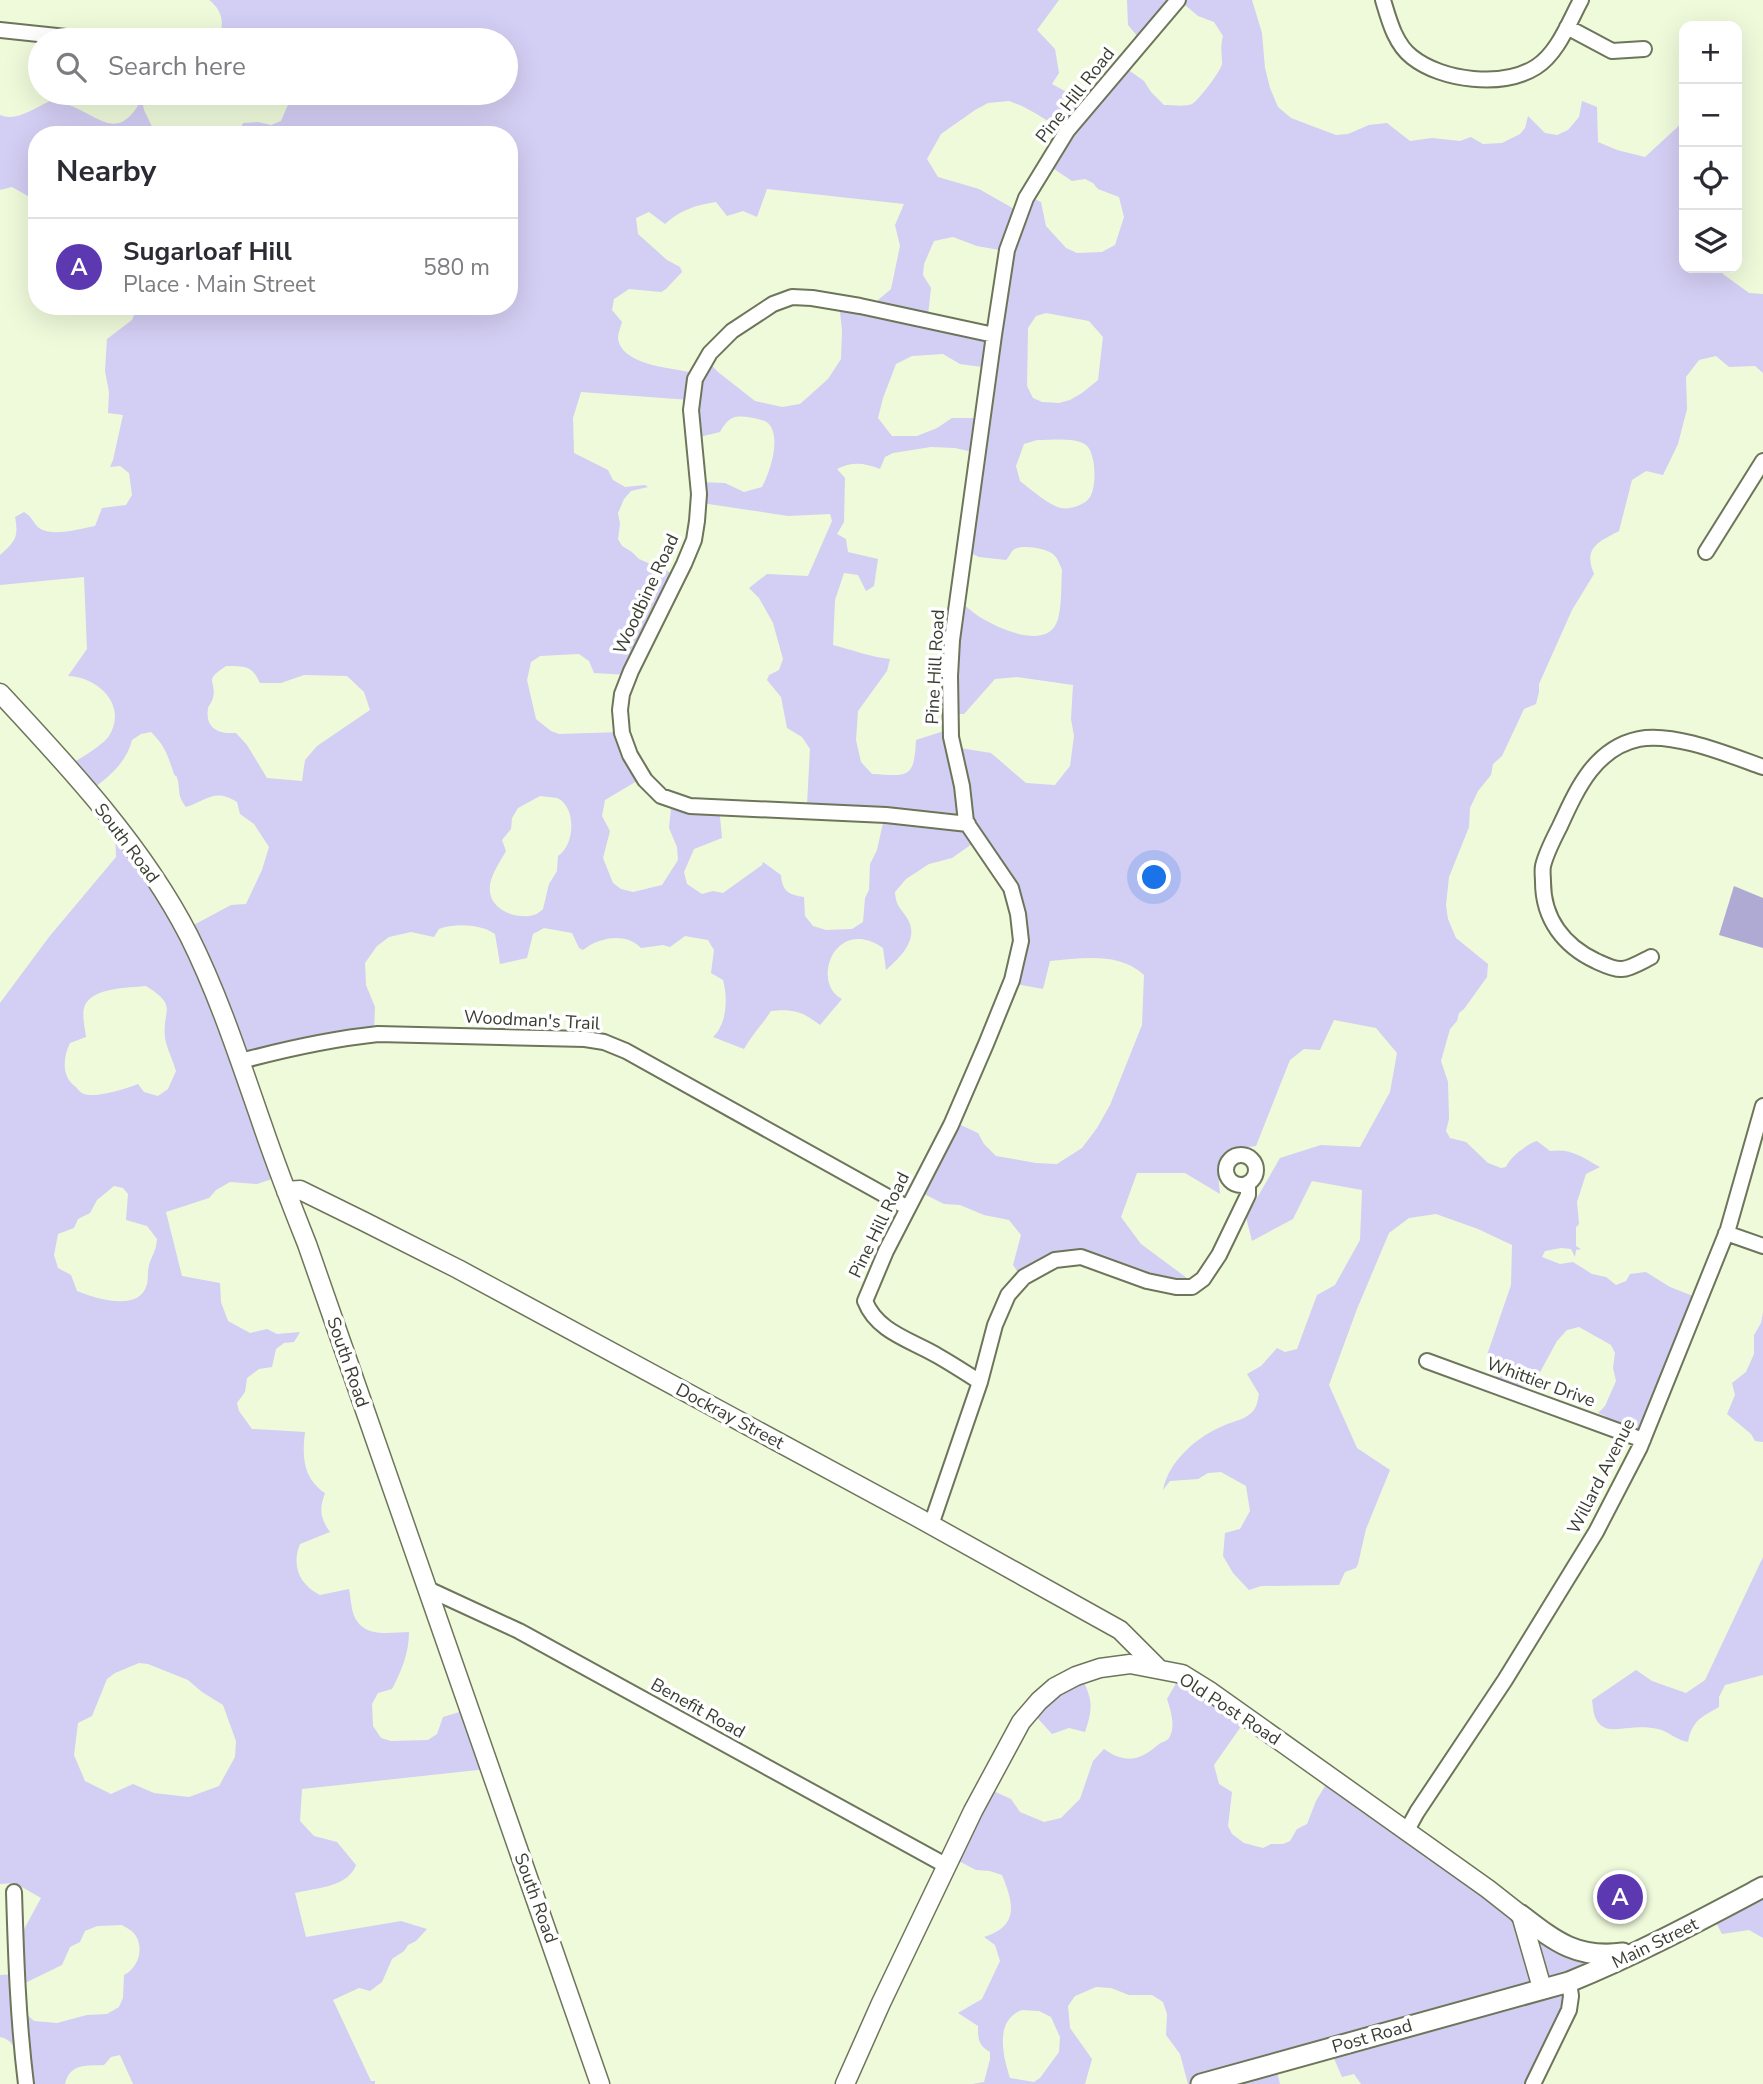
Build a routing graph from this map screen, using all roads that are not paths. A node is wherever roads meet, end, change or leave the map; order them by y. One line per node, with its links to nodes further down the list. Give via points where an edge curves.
1 (1178, 0): 8 (street, Pine Hill Road, via 1067,131 1026,198 1007,250)
2 (1383, 0): 4 (street, via 1396,38 1411,57 1436,71 1464,78 1489,80 1536,67)
3 (1581, 0): 4 (street)
4 (1567, 27): 7 (street, via 1612,51)
5 (0, 30): 6 (street)
6 (28, 33)
7 (1644, 49)
8 (994, 335): 13 (street, Pine Hill Road, via 950,676 951,737); 13 (street, Woodbine Road, via 860,306 792,297 732,331 710,353 695,379 691,410 699,494 694,540 631,671 620,710 622,733 645,780 661,796 690,806 795,809)
9 (1763, 461): 10 (street)
10 (1706, 552)
11 (0, 693): 15 (street, South Road, via 149,868 188,935)
12 (1763, 767): 14 (street, via 1660,737 1640,739 1619,745 1595,763 1575,793 1543,866 1548,914 1566,941 1603,964 1622,969)
13 (968, 824): 19 (street, Pine Hill Road, via 1011,888 1021,941 1012,981 986,1044)
14 (1651, 957)
15 (241, 1061): 18 (street, South Road); 19 (street, Woodman's Trail, via 378,1034 604,1042)
16 (1763, 1106): 20 (street, Willard Avenue)
17 (1248, 1183): 23 (street, via 1248,1195 1219,1255 1192,1287 1147,1281 1081,1257 1055,1259 1024,1278 1008,1295 995,1325)
18 (286, 1191): 25 (street, Dockray Street, via 300,1191 458,1269); 26 (street, South Road)
19 (908, 1208): 23 (street, Pine Hill Road, via 865,1301 870,1314 890,1331)
20 (1726, 1233): 21 (street); 24 (street, Willard Avenue)
21 (1763, 1246)
22 (1427, 1362): 24 (street, Whittier Drive)
23 (980, 1381): 25 (street)
24 (1643, 1440): 28 (street, Willard Avenue, via 1589,1544)
25 (931, 1525): 27 (street, Dockray Street, via 1120,1630)
26 (428, 1589): 29 (street, Benefit Road, via 519,1631); 37 (street, South Road)
27 (1159, 1669): 28 (street, Old Post Road, via 1182,1674 1212,1692); 29 (street, Old Post Road, via 1129,1664 1100,1668 1055,1687 1039,1701 999,1761)
28 (1406, 1832): 32 (street, Old Post Road)
29 (947, 1866): 38 (street, Old Post Road)
30 (1763, 1886): 33 (main road, Main Street)
31 (14, 1892): 36 (street)
32 (1521, 1915): 33 (main road, via 1567,1947 1586,1954); 35 (street)
33 (1637, 1952): 34 (main road, Main Street)
34 (1569, 1982): 35 (main road, Main Street); 40 (street, via 1569,2010)
35 (1542, 1988): 39 (main road, Post Road)
36 (26, 2084)
37 (600, 2084)
38 (845, 2084)
39 (1201, 2084)
40 (1533, 2084)

